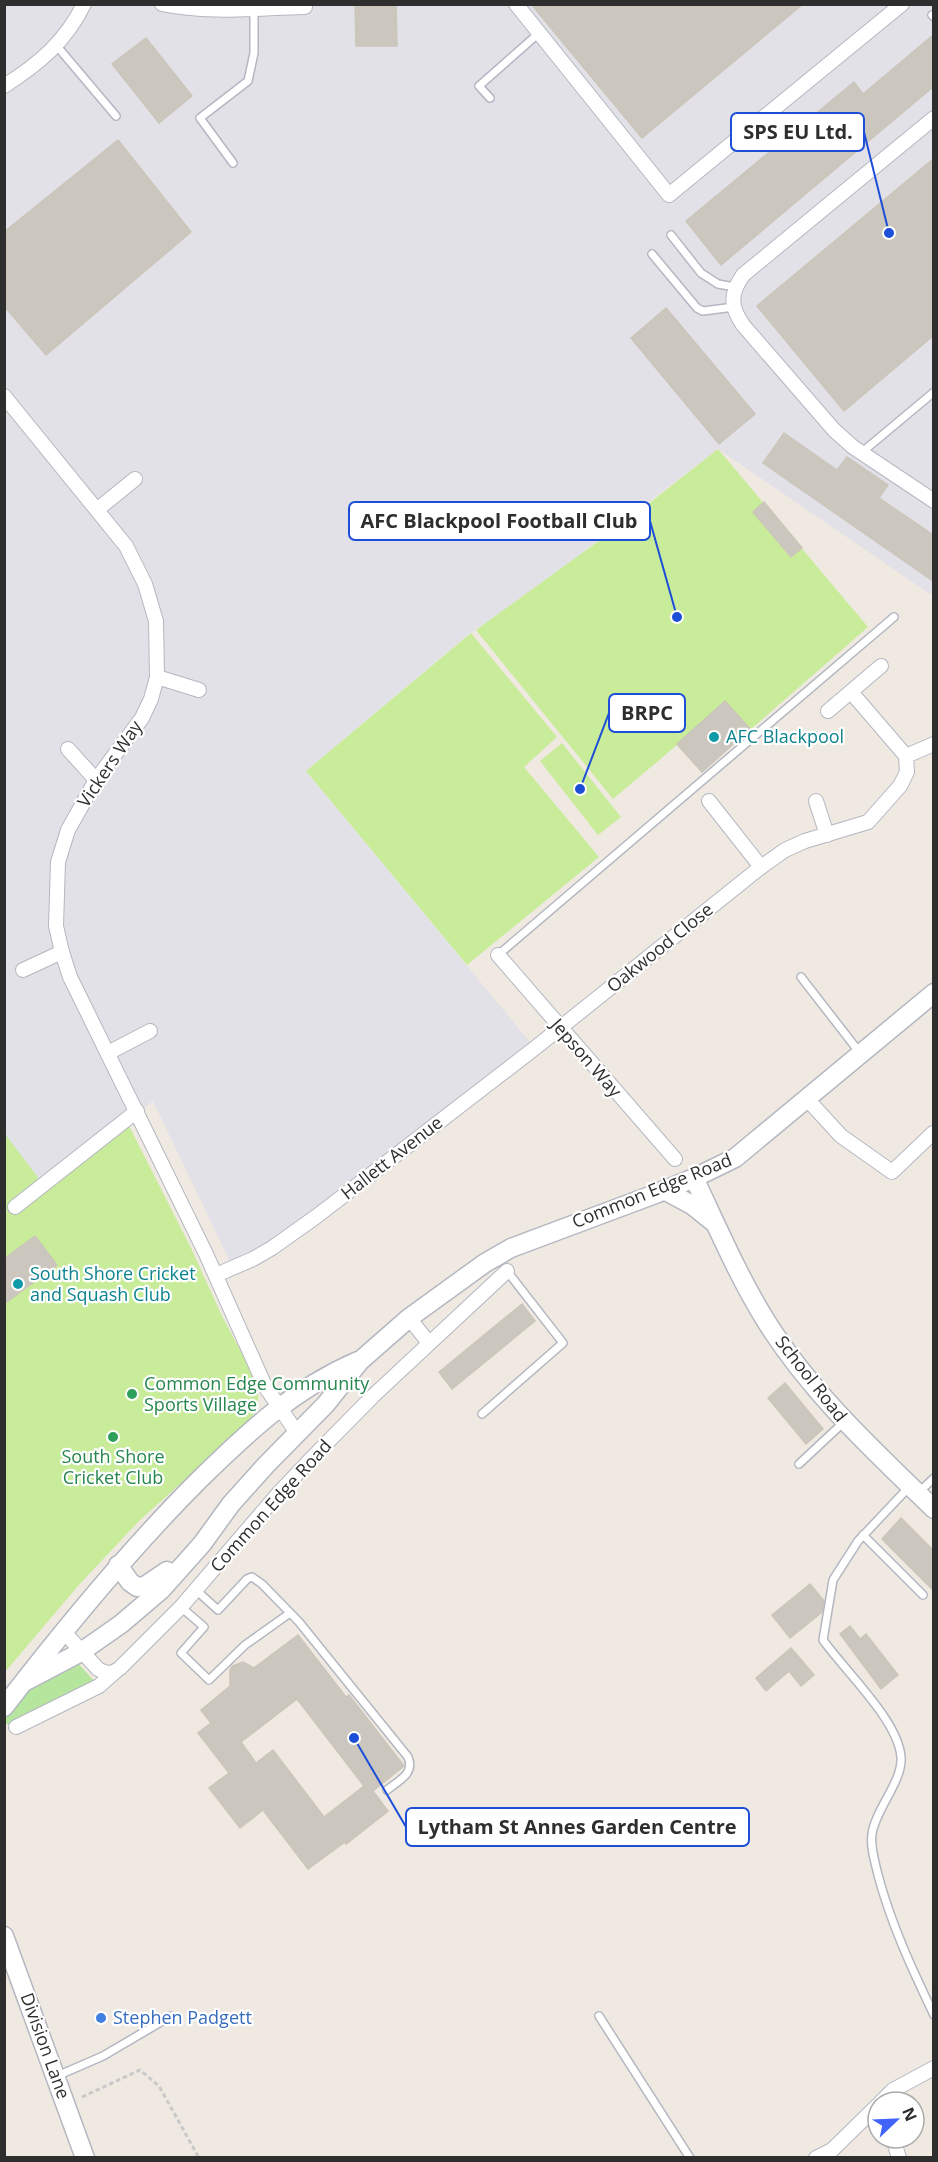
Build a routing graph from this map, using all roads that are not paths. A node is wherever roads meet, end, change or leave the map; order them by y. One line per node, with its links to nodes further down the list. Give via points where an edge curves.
1 (84, 4): 9 (street)
2 (162, 4): 6 (street)
3 (304, 4): 7 (street)
4 (516, 4): 8 (street)
5 (902, 4): 8 (street, via 669,195)
6 (186, 7): 7 (street)
7 (254, 9): 14 (lane, via 254,53 248,81 200,118)
8 (539, 33): 11 (lane, via 479,86)
9 (56, 45): 10 (street, via 33,68); 12 (lane)
10 (4, 86)
11 (490, 98)
12 (116, 116)
13 (933, 118): 17 (street, via 743,275)
14 (233, 163)
15 (671, 235): 17 (lane, via 701,273 717,284)
16 (652, 254): 18 (lane, via 697,308 703,311)
17 (735, 286): 18 (street)
18 (734, 307): 21 (street, via 743,325 803,396)
19 (933, 393): 21 (lane)
20 (4, 396): 24 (street, Vickers Way)
21 (861, 453): 23 (street)
22 (135, 479): 24 (street)
23 (933, 501)
24 (98, 509): 27 (street, Vickers Way, via 126,546 145,584 156,621)
25 (894, 617): 40 (lane)
26 (881, 666): 29 (street)
27 (157, 677): 28 (street); 34 (street, Vickers Way, via 142,718)
28 (199, 690)
29 (850, 692): 30 (street); 33 (street)
30 (828, 711)
31 (933, 744): 33 (street)
32 (68, 749): 34 (street)
33 (906, 756): 37 (street, Oakwood Close, via 907,772 900,786 868,822)
34 (96, 780): 39 (street, Vickers Way, via 68,830 57,862 56,926)
35 (709, 801): 38 (street)
36 (816, 801): 37 (street)
37 (827, 835): 38 (street, Oakwood Close, via 785,850)
38 (761, 867): 44 (street, Oakwood Close)
39 (62, 952): 41 (street); 46 (street, Vickers Way, via 70,977)
40 (498, 955): 44 (street, Jepson Way)
41 (23, 970)
42 (801, 977): 47 (lane)
43 (933, 993): 47 (main road, Common Edge Road)
44 (560, 1029): 51 (street, Jepson Way); 57 (street, Hallett Avenue, via 327,1209 272,1248)
45 (150, 1031): 46 (street)
46 (108, 1053): 49 (street, Vickers Way)
47 (861, 1054): 48 (main road, Common Edge Road)
48 (807, 1099): 50 (street, via 841,1136 892,1172); 52 (main road, Common Edge Road, via 743,1153)
49 (137, 1111): 54 (street); 57 (street, Vickers Way)
50 (933, 1133)
51 (675, 1159)
52 (694, 1178): 53 (main road, Common Edge Road); 55 (main road, School Road)
53 (664, 1190): 55 (main road, School Road, via 702,1211); 58 (main road, Common Edge Road, via 505,1251)
54 (15, 1207)
55 (718, 1226): 66 (main road, School Road, via 767,1322)
56 (507, 1271): 59 (street, Common Edge Road); 64 (lane, via 563,1343)
57 (216, 1275): 61 (street, Vickers Way)
58 (409, 1318): 59 (street); 60 (main road, Common Edge Road)
59 (429, 1343): 75 (street, Common Edge Road, via 311,1459)
60 (360, 1361): 62 (main road, Common Edge Road); 67 (main road, Common Edge Road)
61 (265, 1386): 62 (street); 63 (street, Vickers Way); 65 (street, Vickers Way)
62 (295, 1395): 63 (main road, Common Edge Road)
63 (279, 1407): 65 (main road, Common Edge Road); 67 (street, Vickers Way)
64 (482, 1414)
65 (264, 1419): 74 (main road, Common Edge Road)
66 (844, 1422): 68 (lane); 70 (main road, School Road)
67 (297, 1433): 72 (main road, Common Edge Road)
68 (799, 1464)
69 (933, 1478): 70 (lane)
70 (914, 1490): 71 (main road, School Road); 73 (lane)
71 (933, 1509)
72 (211, 1531): 74 (main road, via 145,1586 133,1585); 80 (main road, Common Edge Road, via 161,1590)
73 (863, 1534): 76 (lane); 87 (lane, via 834,1580 823,1640 867,1692 895,1735 902,1759 872,1834 873,1854 898,1940)
74 (118, 1565): 79 (main road, Common Edge Road)
75 (196, 1590): 77 (street, Common Edge Road); 78 (lane, via 218,1610 252,1577)
76 (923, 1595)
77 (182, 1606): 78 (lane, via 204,1627 181,1653 209,1680 245,1645); 81 (street, Common Edge Road)
78 (290, 1612): 85 (lane, via 408,1757 410,1770)
79 (64, 1632): 80 (street); 82 (main road, Common Edge Road)
80 (81, 1652): 81 (street, via 105,1673); 82 (main road, Common Edge Road)
81 (116, 1671): 84 (street, Common Edge Road, via 99,1686)
82 (24, 1682): 83 (main road, Common Edge Road)
83 (4, 1707)
84 (16, 1727)
85 (387, 1790)
86 (4, 1936): 91 (main road, Division Lane)
87 (933, 2015)
88 (171, 2016): 91 (lane, via 103,2056)
89 (599, 2016): 95 (lane)
90 (933, 2068): 92 (street)
91 (57, 2076): 94 (main road, Division Lane)
92 (893, 2090)
93 (866, 2117): 96 (street, via 832,2150)
94 (85, 2157)
95 (690, 2157)
96 (816, 2157)

